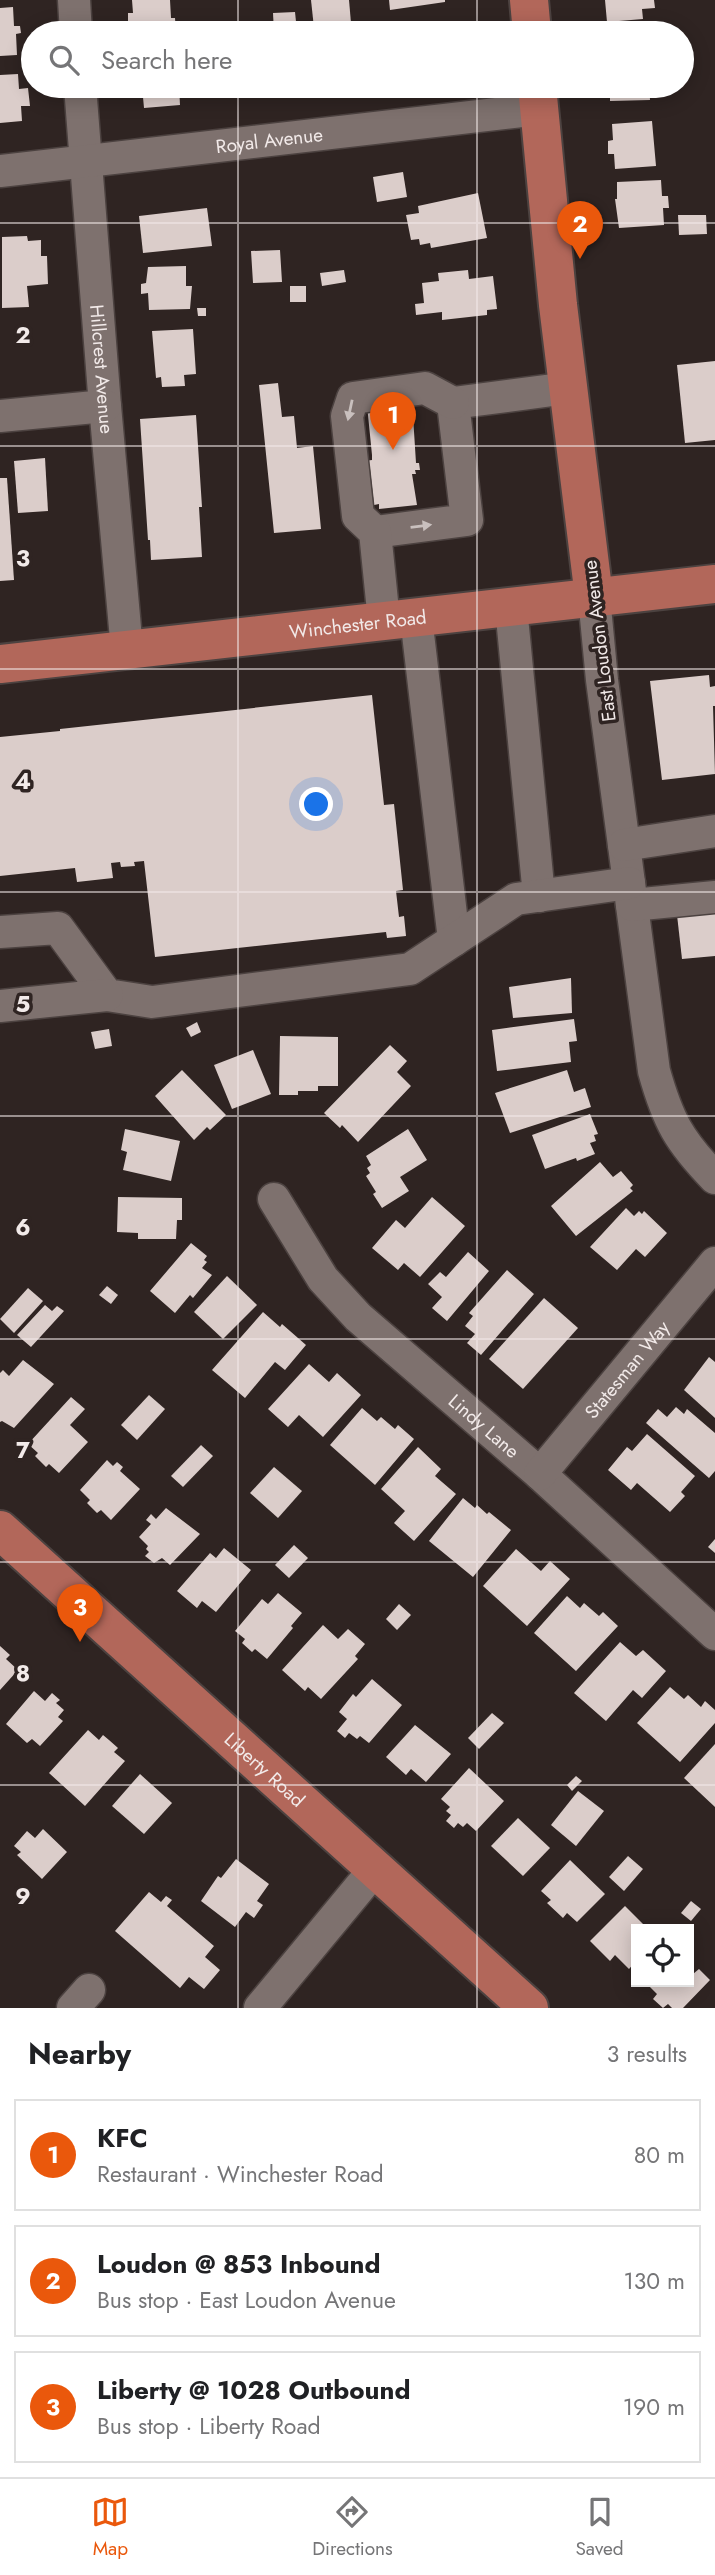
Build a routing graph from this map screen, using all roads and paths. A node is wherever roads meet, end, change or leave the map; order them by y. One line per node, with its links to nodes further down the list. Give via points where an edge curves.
1 (74, 0): 3 (street)
2 (529, 0): 4 (main road)
3 (75, 21)
4 (532, 21)
5 (81, 98): 8 (street, Hillcrest Avenue)
6 (531, 98): 8 (street, Royal Avenue)
7 (538, 98): 10 (main road, East Loudon Avenue)
8 (85, 162): 9 (street, Royal Avenue); 12 (street, Hillcrest Avenue)
9 (0, 171)
10 (568, 388): 11 (street); 16 (main road, East Loudon Avenue)
11 (453, 403): 14 (street, one-way to 11, via 467,520); 14 (street, one-way to 14, via 425,388 353,398 347,416 358,516)
12 (105, 406): 13 (street); 19 (street, Hillcrest Avenue)
13 (0, 416)
14 (375, 532): 18 (street)
15 (715, 584): 16 (main road, Winchester Road)
16 (594, 597): 17 (main road, Winchester Road); 22 (street, East Loudon Avenue)
17 (511, 607): 18 (main road, Winchester Road); 24 (street)
18 (400, 619): 19 (main road, Winchester Road); 27 (street)
19 (127, 650): 20 (main road, Winchester Road)
20 (0, 664)
21 (715, 831): 22 (street)
22 (624, 845): 23 (street, East Loudon Avenue)
23 (631, 894): 24 (street); 25 (street); 30 (street, East Loudon Avenue, via 654,1071 672,1124 688,1150)
24 (539, 896): 27 (street, via 516,899)
25 (715, 897)
26 (0, 932): 28 (street, via 58,928)
27 (454, 940): 28 (street, via 410,969 152,1002)
28 (107, 995): 29 (street)
29 (0, 1006)
30 (715, 1178)
31 (274, 1199): 33 (street, Lindy Lane, via 323,1279 358,1317)
32 (715, 1263): 33 (street, Statesman Way)
33 (540, 1474): 35 (street, Lindy Lane)
34 (0, 1530): 36 (main road, Liberty Road)
35 (715, 1633)
36 (375, 1869): 37 (street); 38 (main road, Liberty Road)
37 (260, 2008)
38 (529, 2008)

